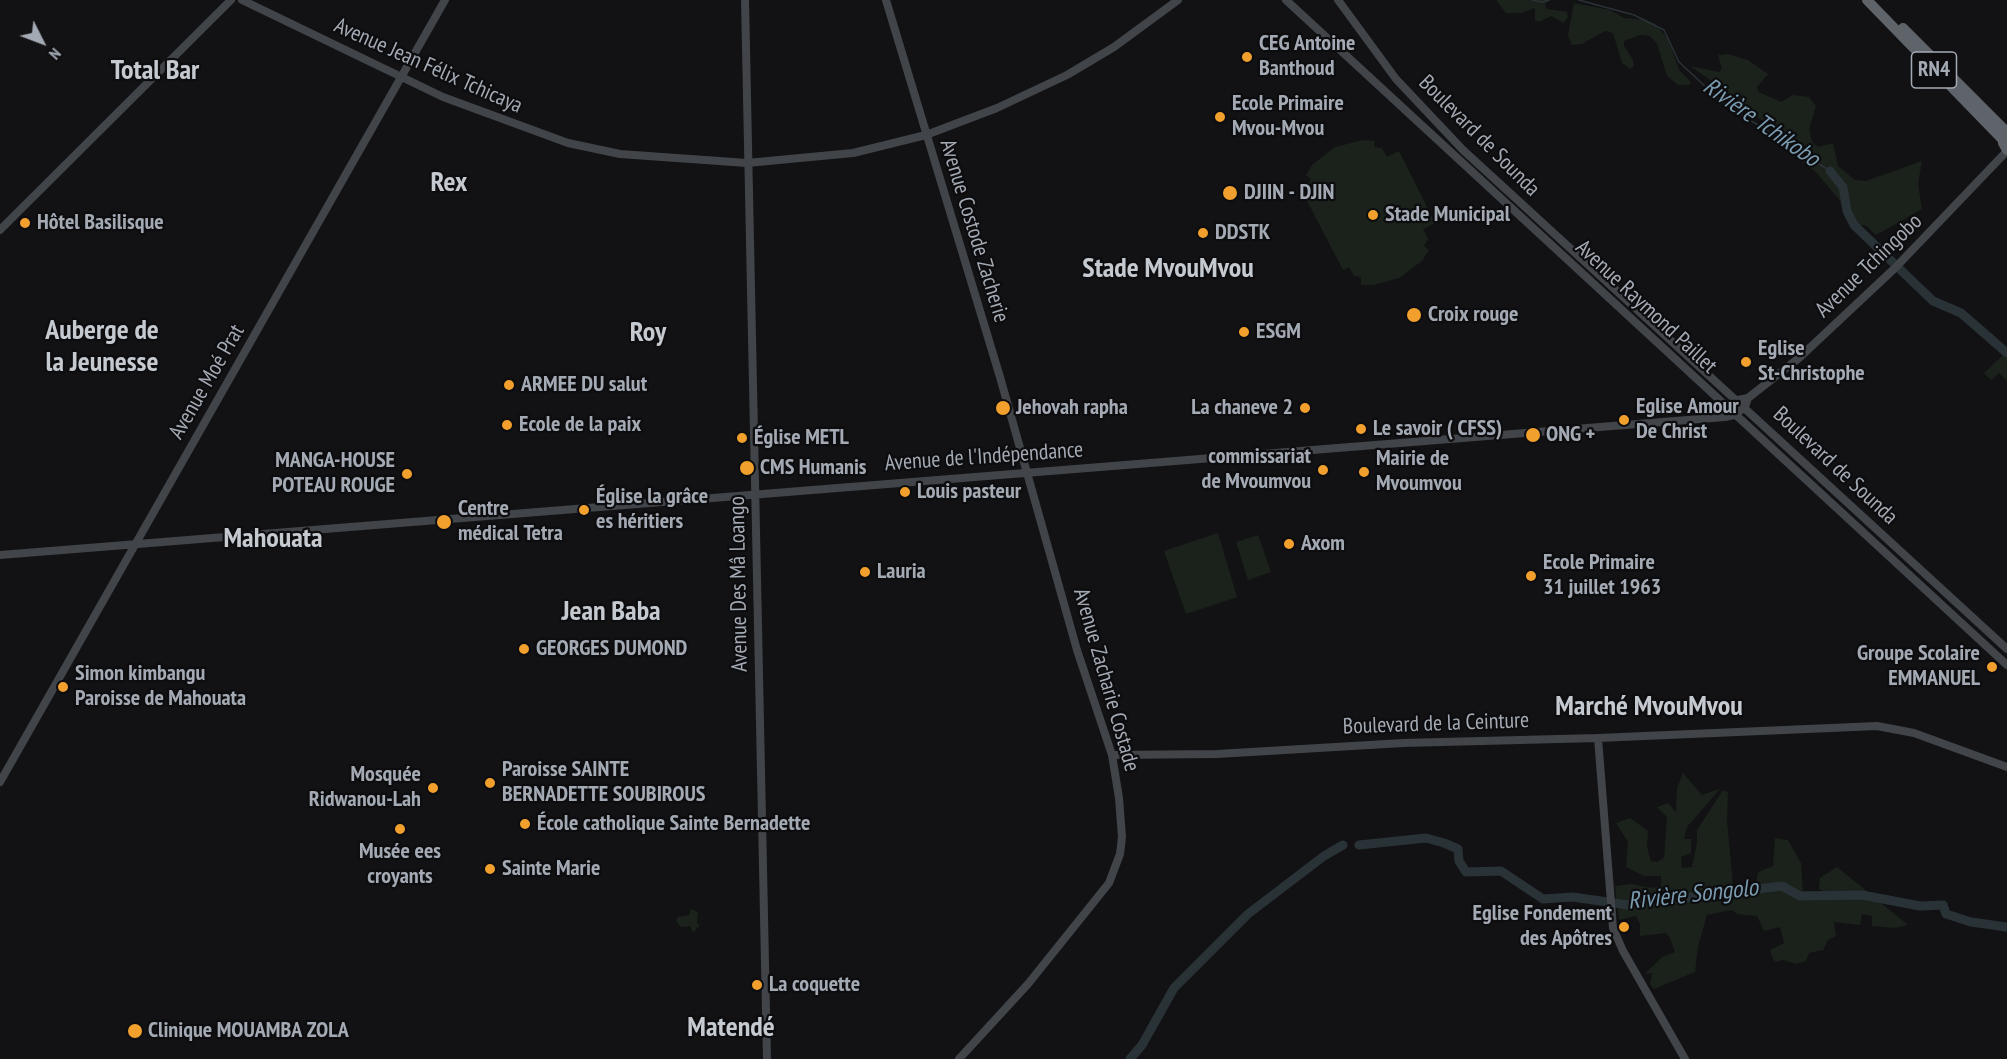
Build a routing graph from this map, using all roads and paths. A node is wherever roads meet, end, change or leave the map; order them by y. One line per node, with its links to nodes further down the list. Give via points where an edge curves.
1 (231, 0): 17 (street)
2 (242, 0): 12 (street, Avenue Jean Félix Tchicaya)
3 (445, 0): 12 (street, Avenue Moé Prat)
4 (745, 0): 15 (street, Avenue Des Mâ Loango)
5 (886, 0): 13 (street, Avenue Costode Zacherie)
6 (1178, 0): 13 (street, Avenue Jean Félix Tchicaya, via 1067,75)
7 (1286, 0): 21 (street, Avenue Raymond Paillet)
8 (1338, 0): 19 (street, Boulevard de Sounda, via 1396,79 1440,127)
9 (1867, 0): 14 (highway, RN4)
10 (1876, 0): 14 (highway, RN4)
11 (222, 2): 16 (street)
12 (401, 77): 15 (street, Avenue Jean Félix Tchicaya, via 453,101 568,143 620,154); 24 (street, Avenue Moé Prat)
13 (926, 135): 15 (street, Avenue Jean Félix Tchicaya, via 853,153); 22 (street, Avenue Costode Zacherie)
14 (2006, 141): 18 (street, Avenue Tchingobo, via 1897,266 1799,358)
15 (747, 163): 23 (street, Avenue Des Mâ Loango)
16 (0, 225)
17 (0, 230)
18 (1748, 398): 19 (street, Avenue Tchingobo); 20 (street)
19 (1738, 400): 20 (street, Boulevard de Sounda); 21 (street)
20 (1745, 407): 21 (street); 26 (street, Boulevard de Sounda)
21 (1731, 412): 22 (street, Avenue de l'Indépendance, via 1717,417); 27 (street, Avenue Raymond Paillet)
22 (1027, 473): 23 (street, Avenue de l'Indépendance); 29 (street, Avenue Zacharie Costade, via 1077,650)
23 (756, 493): 24 (street, Avenue de l'Indépendance); 32 (street, Avenue Des Mâ Loango)
24 (134, 545): 25 (street); 31 (street, Avenue Moé Prat)
25 (0, 555)
26 (2007, 649)
27 (2007, 665)
28 (1598, 738): 29 (street, Boulevard de la Ceinture); 30 (street, Boulevard de la Ceinture, via 1888,727); 34 (street, via 1613,927)
29 (1112, 755): 33 (street, Avenue Zacharie Costade, via 1122,837 1109,883 1028,984)
30 (2007, 766)
31 (0, 782)
32 (767, 1059)
33 (959, 1059)
34 (1685, 1059)

